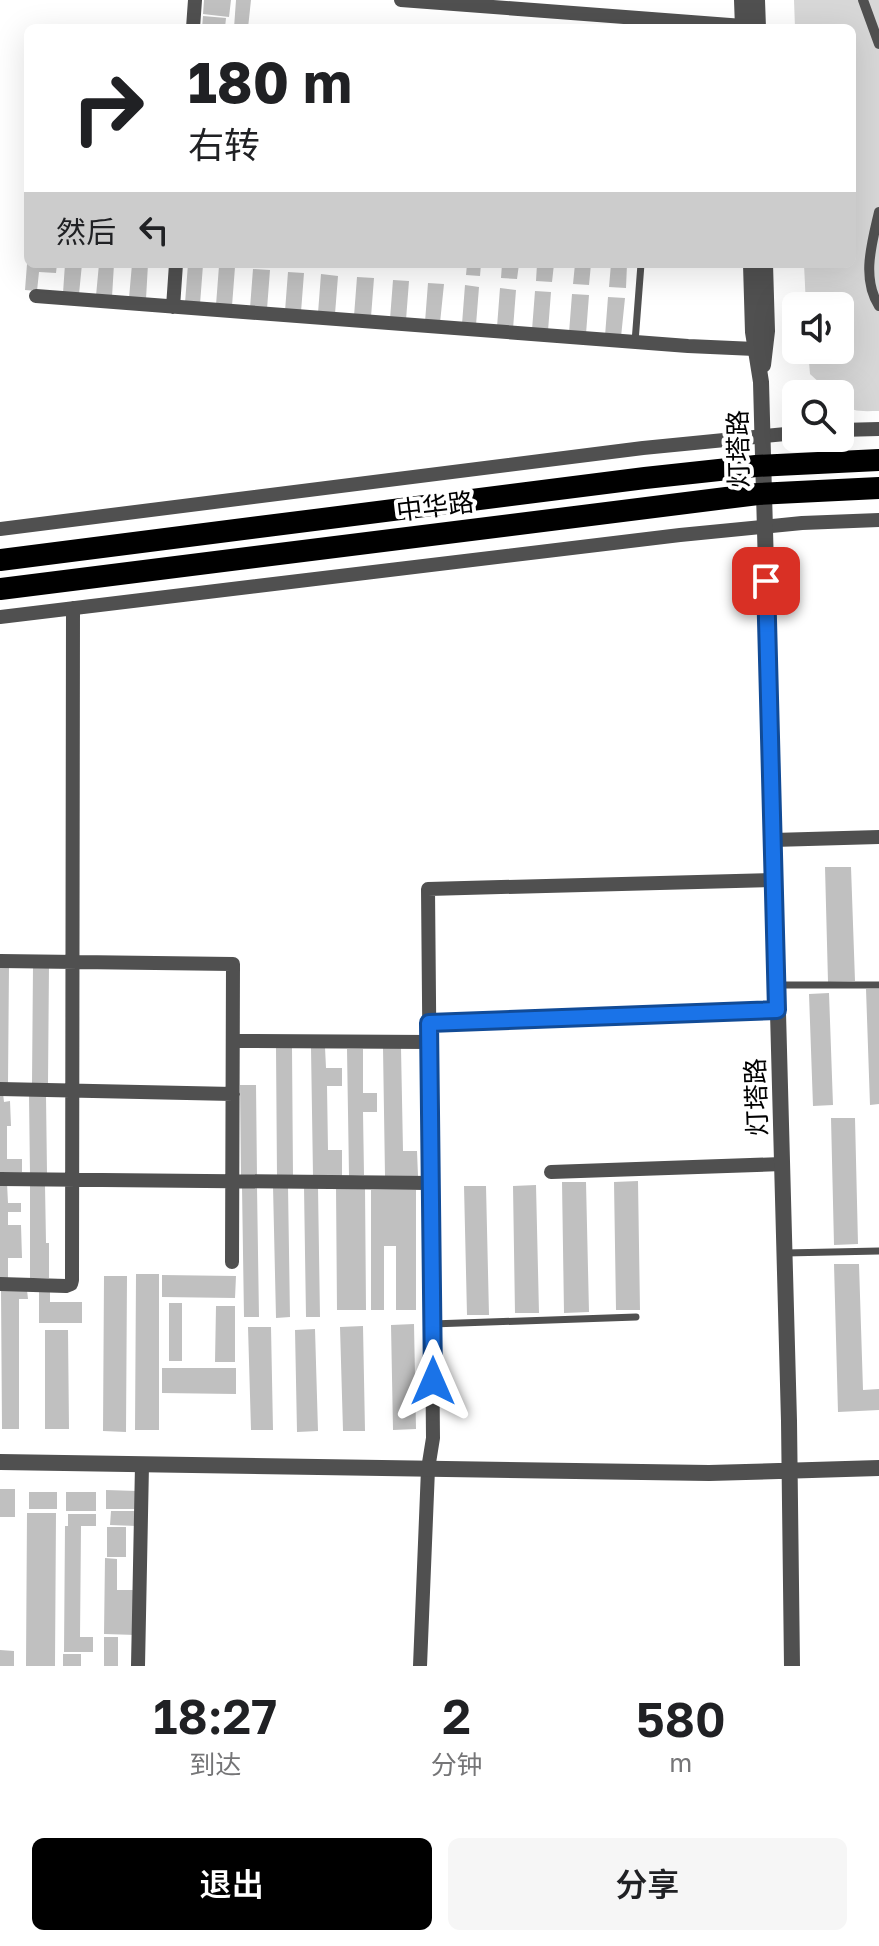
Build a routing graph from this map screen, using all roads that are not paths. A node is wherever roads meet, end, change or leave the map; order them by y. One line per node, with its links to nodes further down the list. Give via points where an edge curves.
1 (195, 0): 6 (street)
2 (401, 0): 7 (street)
3 (742, 0): 8 (street)
4 (757, 0): 9 (street)
5 (863, 0): 10 (street)
6 (193, 24)
7 (662, 24)
8 (747, 24)
9 (749, 24)
10 (879, 44)
11 (879, 212): 17 (street, via 869,278)
12 (176, 268): 18 (street)
13 (641, 268): 19 (lane)
14 (751, 268): 20 (street, 灯塔路)
15 (765, 268): 21 (street, 灯塔路, via 767,331)
16 (36, 296): 18 (street)
17 (879, 306)
18 (173, 307): 19 (street)
19 (635, 342): 20 (street)
20 (755, 349): 21 (street, 灯塔路)
21 (761, 382): 25 (street, 灯塔路)
22 (879, 429): 23 (street)
23 (854, 430)
24 (782, 434): 25 (street)
25 (762, 436): 27 (street, 灯塔路); 32 (street)
26 (879, 460): 27 (highway, 中华路)
27 (763, 465): 29 (street, 灯塔路); 33 (highway, 中华路)
28 (879, 488): 29 (highway, 中华路)
29 (763, 494): 31 (street, 灯塔路); 34 (highway, 中华路)
30 (879, 520): 31 (street)
31 (764, 526): 35 (street); 38 (street, 灯塔路)
32 (0, 529)
33 (0, 560)
34 (0, 589)
35 (73, 608): 36 (street); 41 (street)
36 (0, 617)
37 (879, 837): 38 (street)
38 (773, 840): 39 (street, 灯塔路)
39 (774, 880): 42 (street, 灯塔路); 45 (street, via 428,889)
40 (0, 961): 41 (street)
41 (73, 962): 46 (street, via 233,964); 49 (street)
42 (777, 985): 43 (lane); 44 (street, 灯塔路)
43 (879, 985)
44 (777, 1010): 45 (street); 51 (street, 灯塔路)
45 (429, 1023): 47 (street)
46 (233, 1041): 47 (street); 50 (street)
47 (430, 1042): 56 (street)
48 (0, 1089): 49 (street)
49 (72, 1091): 50 (street); 54 (street)
50 (233, 1094): 55 (street)
51 (782, 1164): 52 (street); 58 (street, 灯塔路)
52 (551, 1172)
53 (0, 1179): 54 (street)
54 (72, 1179): 55 (street); 60 (street, via 71,1284)
55 (232, 1181): 56 (street); 59 (street)
56 (431, 1183): 62 (street)
57 (879, 1251): 58 (lane)
58 (784, 1253): 67 (street, 灯塔路)
59 (232, 1262)
60 (0, 1284)
61 (636, 1317): 62 (lane)
62 (432, 1324): 66 (street, via 433,1438)
63 (0, 1462): 64 (street)
64 (142, 1465): 66 (street); 68 (street)
65 (879, 1468): 67 (street)
66 (428, 1469): 67 (street); 69 (street)
67 (789, 1471): 70 (street, 灯塔路)
68 (138, 1666)
69 (420, 1666)
70 (792, 1666)

